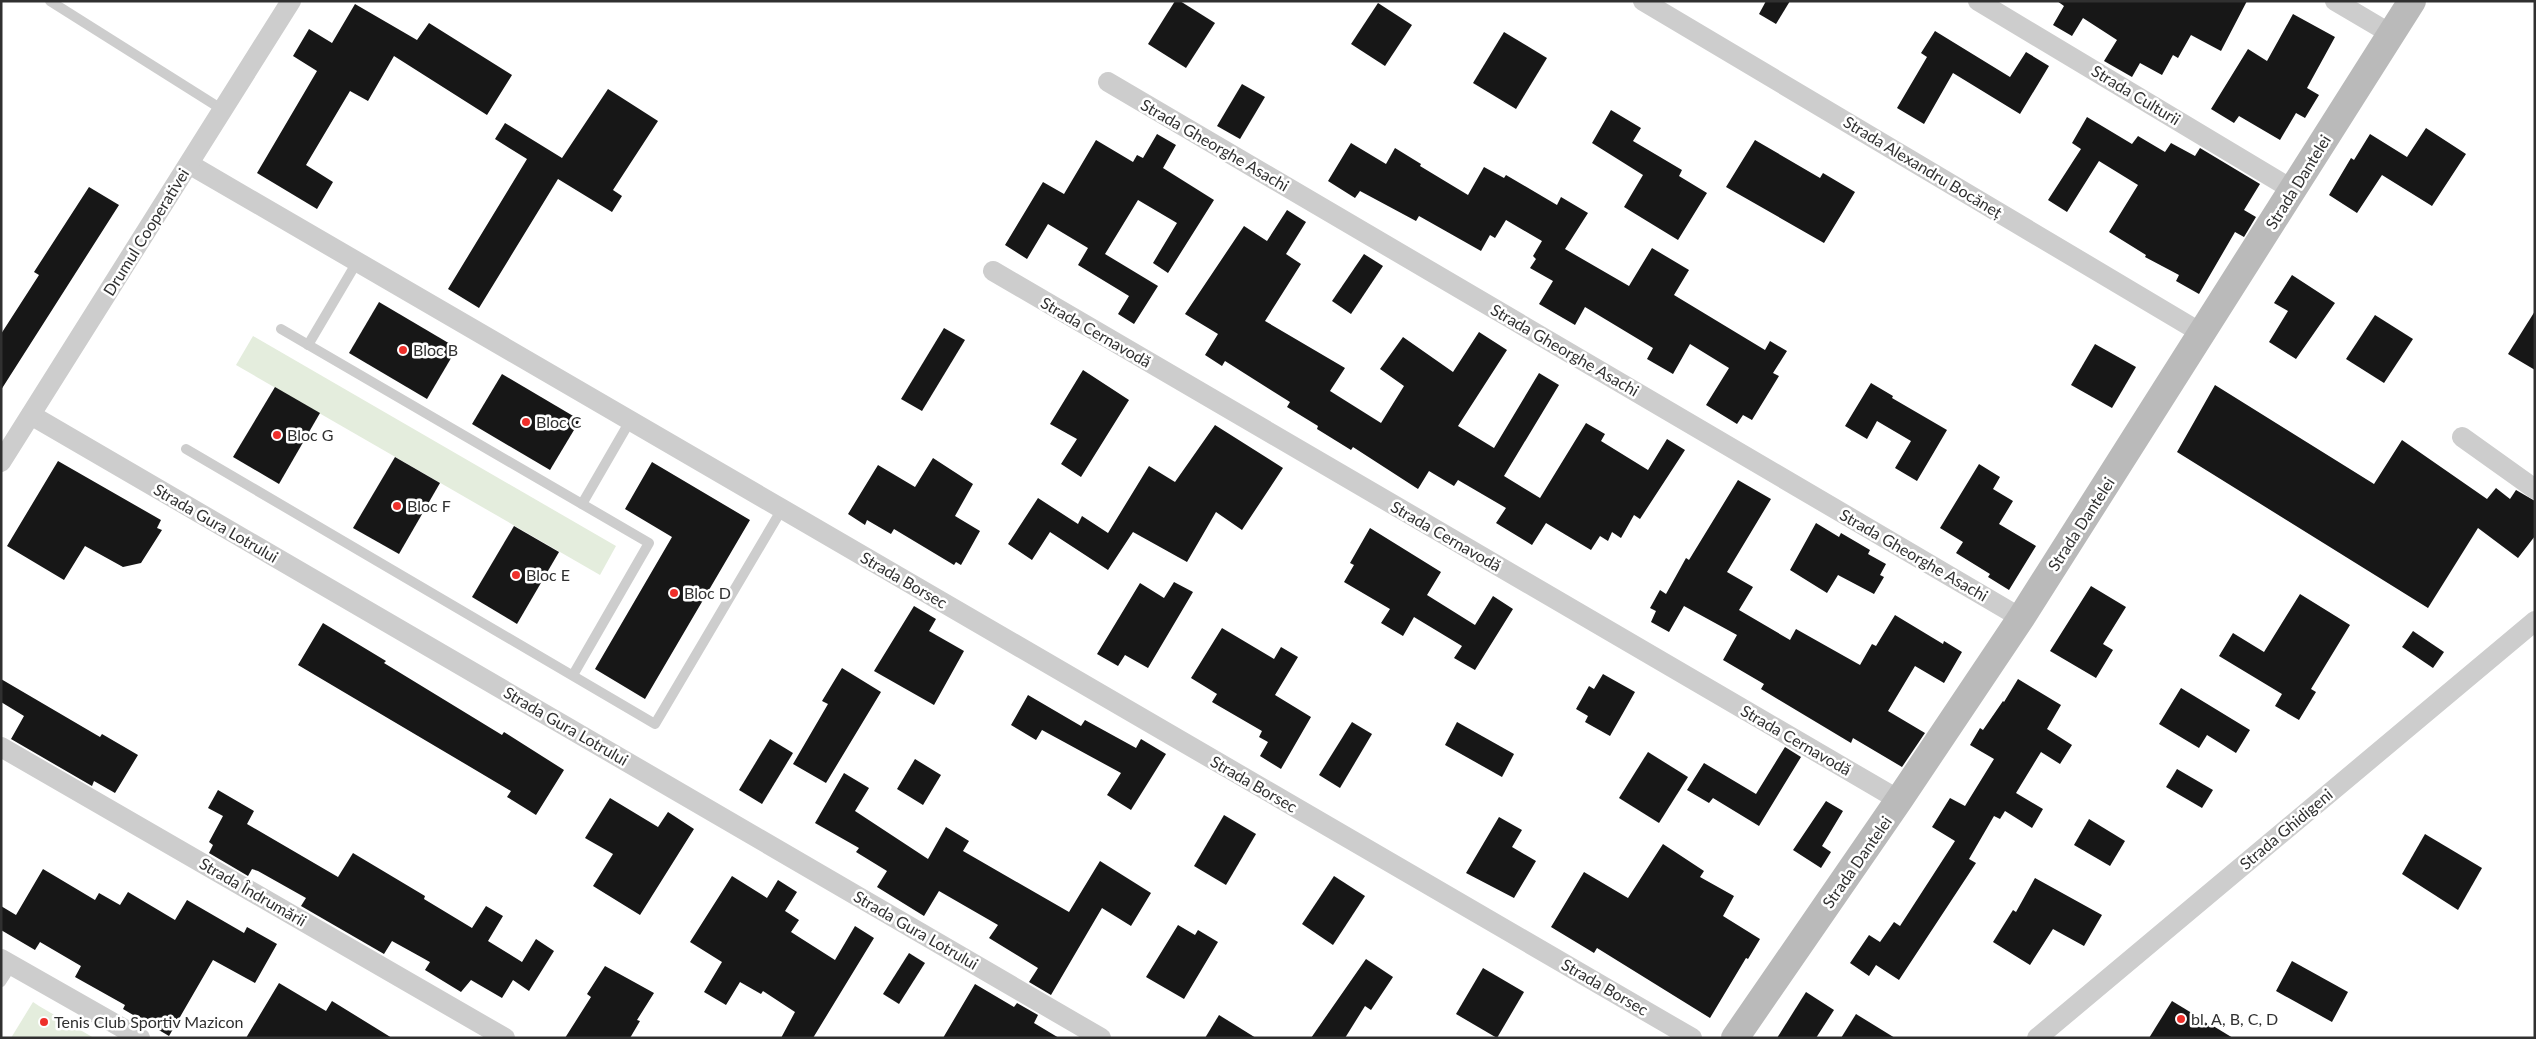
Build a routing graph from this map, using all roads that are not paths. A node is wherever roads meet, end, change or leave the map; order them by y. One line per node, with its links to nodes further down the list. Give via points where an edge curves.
1 (50, 1): 9 (lane)
2 (291, 1): 9 (street, Drumul Cooperativei)
3 (1643, 1): 15 (street, Strada Alexandru Bocăneț)
4 (1978, 1): 11 (street, Strada Culturii)
5 (2335, 1): 7 (street)
6 (2412, 1): 7 (street, Strada Dantelei)
7 (2391, 34): 11 (street, Strada Dantelei)
8 (1108, 82): 25 (street, Strada Gheorghe Asachi)
9 (223, 110): 10 (street, Drumul Cooperativei)
10 (189, 164): 12 (street, Strada Borsec); 17 (street, Drumul Cooperativei)
11 (2293, 190): 15 (street, Strada Dantelei)
12 (357, 262): 16 (lane); 18 (street, Strada Borsec)
13 (993, 271): 29 (street, Strada Cernavodă)
14 (281, 329): 16 (lane)
15 (2203, 334): 25 (street, Strada Dantelei)
16 (308, 345): 23 (lane)
17 (31, 415): 21 (street, Drumul Cooperativei); 34 (street, Strada Gura Lotrului)
18 (630, 421): 23 (lane); 24 (street, Strada Borsec)
19 (2462, 437): 22 (street)
20 (186, 449): 27 (lane)
21 (1, 462)
22 (2535, 489)
23 (582, 504): 27 (lane, via 649,543)
24 (782, 509): 27 (lane, via 655,724); 35 (street, Strada Borsec)
25 (2021, 618): 29 (street, Strada Dantelei)
26 (2535, 621): 37 (street, Strada Ghidigeni)
27 (572, 675)
28 (1, 747): 33 (street, Strada Îndrumării)
29 (1899, 800): 36 (street, Strada Dantelei)
30 (7, 962): 31 (lane); 32 (street)
31 (1, 982)
32 (140, 1038)
33 (505, 1038)
34 (1101, 1038)
35 (1692, 1038)
36 (1735, 1038)
37 (2037, 1038)

